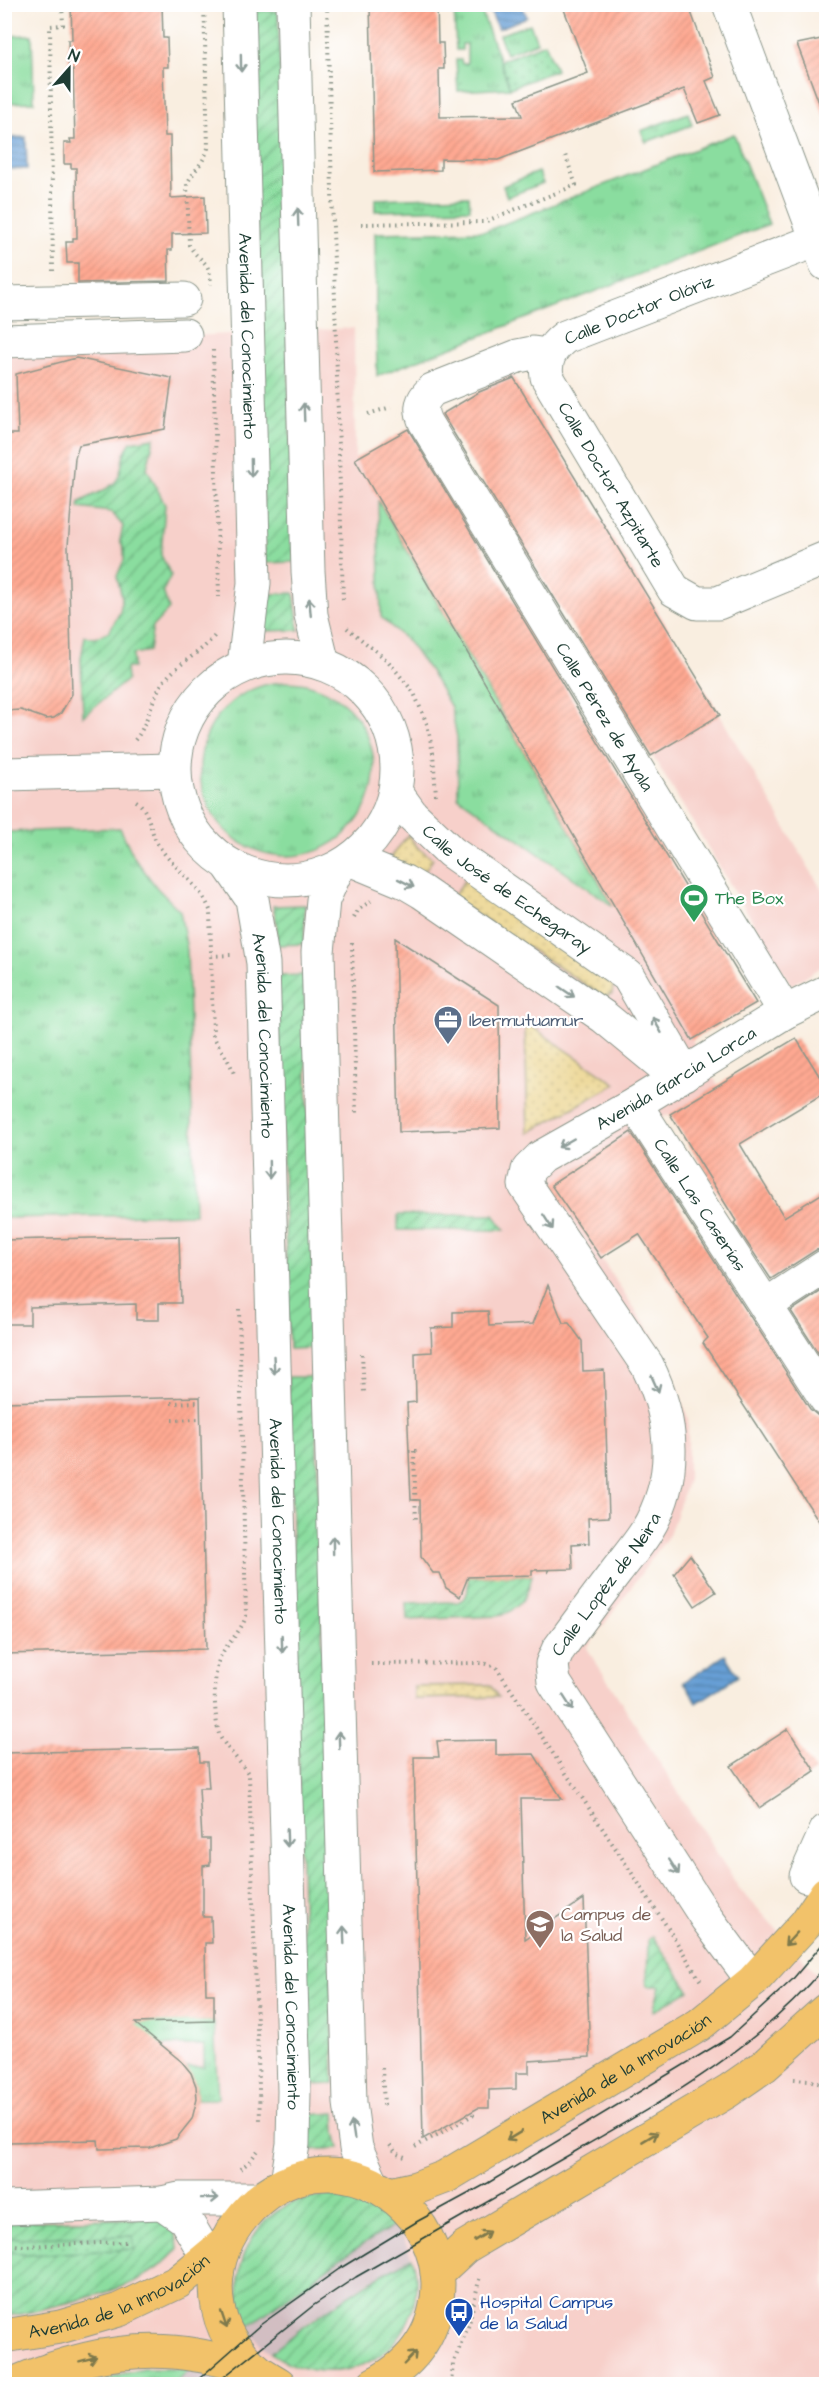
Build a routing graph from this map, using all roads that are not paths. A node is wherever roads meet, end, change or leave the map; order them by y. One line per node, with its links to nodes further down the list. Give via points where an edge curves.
1 (239, 4): 13 (street, Avenida del Conocimiento, one-way to 13, via 254,583)
2 (293, 4): 12 (street, one-way to 2, via 311,615 308,571)
3 (729, 4): 4 (street)
4 (822, 252): 9 (street, Calle Doctor Olóriz, via 565,337)
5 (184, 299): 6 (street)
6 (4, 303)
7 (185, 335): 8 (street)
8 (4, 341)
9 (548, 355): 10 (street, Calle Doctor Olóriz, via 518,356 432,390 423,399 420,410); 11 (street, Calle Doctor Azpitarte, via 547,377 674,590 697,603 718,603)
10 (425, 422): 21 (street, Calle Pérez de Ayala)
11 (826, 558)
12 (323, 664): 13 (street, via 284,657); 16 (street, via 358,683 385,716 397,751)
13 (244, 665): 14 (street, via 216,681 191,708 177,741)
14 (173, 770): 15 (street); 18 (street, via 179,805 204,846)
15 (4, 774)
16 (396, 793): 17 (street, via 381,830); 19 (street, Calle José de Echegaray, via 412,815 451,852)
17 (345, 865): 18 (street, via 312,879 268,880); 22 (street, one-way to 22, via 405,882); 34 (street, one-way to 17, via 356,2148 350,2103 336,1642 318,952 323,900)
18 (230, 867): 33 (street, Avenida del Conocimiento, one-way to 33, via 252,900 263,963 294,2091)
19 (628, 976): 22 (street, via 622,994); 23 (street, Calle José de Echegaray, one-way to 19)
20 (826, 992): 21 (street, Avenida García Lorca)
21 (785, 1012): 23 (street, Avenida García Lorca)
22 (604, 1017): 23 (street)
23 (681, 1076): 24 (street, Avenida García Lorca)
24 (635, 1104): 25 (street, Avenida García Lorca, one-way to 25, via 541,1157); 27 (street, Calle Las Caserías)
25 (528, 1170): 31 (street, Calle Lopéz de Neira, one-way to 31, via 525,1185 533,1200 647,1365 663,1406 669,1443 667,1482 660,1504 646,1532 558,1650 552,1664 554,1682 702,1911)
26 (826, 1266): 27 (street)
27 (766, 1305): 28 (street, Calle Las Caserías)
28 (826, 1399)
29 (826, 1831): 30 (street)
30 (816, 1884): 31 (main road, Avenida de la Innovación, one-way to 31, via 806,1923)
31 (753, 1980): 34 (main road, Avenida de la Innovación, one-way to 34, via 699,2025 465,2165 416,2188)
32 (824, 2025): 39 (main road, one-way to 32, via 465,2247 728,2091)
33 (287, 2182): 34 (main road, via 334,2175); 35 (main road)
34 (381, 2189): 39 (main road, via 405,2206 427,2237)
35 (258, 2199): 36 (street, one-way to 35, via 179,2199); 38 (main road, via 237,2221)
36 (162, 2203): 37 (street); 38 (street, via 184,2219)
37 (4, 2208)
38 (217, 2258): 40 (main road, Avenida de la Innovación, via 119,2310 60,2327); 41 (main road, one-way to 41, via 217,2295 223,2321 235,2346)
39 (437, 2273): 43 (main road, one-way to 39, via 395,2374 417,2351 433,2320 438,2297)
40 (4, 2336)
41 (267, 2376): 42 (main road, one-way to 41, via 98,2357 140,2350 196,2355)
42 (26, 2381)
43 (374, 2385)

